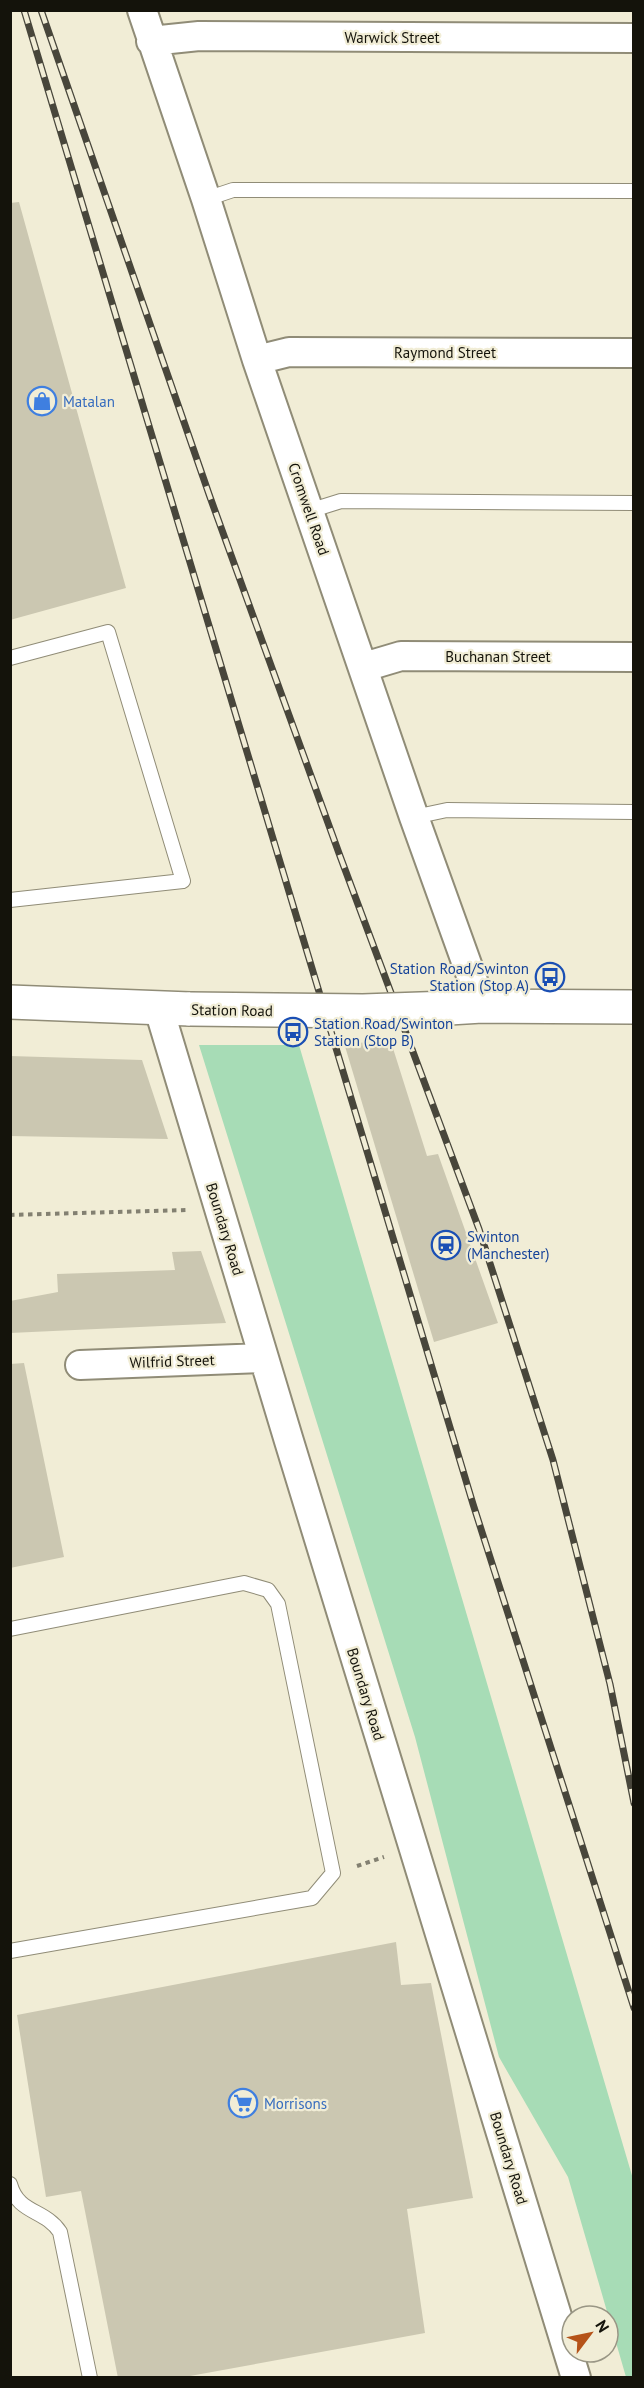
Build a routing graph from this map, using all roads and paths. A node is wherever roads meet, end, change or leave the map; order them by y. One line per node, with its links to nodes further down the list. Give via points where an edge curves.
1 (142, 10): 3 (street, Cromwell Road)
2 (633, 38): 3 (street, Warwick Street, via 199,36)
3 (151, 41): 5 (street, Cromwell Road)
4 (633, 191): 5 (lane, via 233,190)
5 (206, 199): 7 (street, Cromwell Road)
6 (633, 352): 7 (street, Raymond Street, via 289,352)
7 (257, 360): 9 (street, Cromwell Road)
8 (633, 503): 9 (lane, via 341,501)
9 (309, 511): 12 (street, Cromwell Road)
10 (633, 657): 12 (street, Buchanan Street, via 400,656)
11 (10, 658): 15 (lane, via 108,632 183,881)
12 (364, 668): 14 (street, Cromwell Road)
13 (633, 812): 14 (lane, via 447,810)
14 (414, 817): 17 (street, Cromwell Road)
15 (10, 900)
16 (10, 1002): 19 (main road, Station Road)
17 (482, 1006): 18 (main road, Station Road); 19 (main road, Station Road, bridge, via 363,1011)
18 (633, 1008)
19 (175, 1009): 20 (street, Boundary Road)
20 (219, 1209): 21 (path); 22 (street, Boundary Road)
21 (10, 1215)
22 (263, 1358): 23 (street, Wilfrid Street); 25 (street, Boundary Road)
23 (80, 1365)
24 (10, 1629): 26 (lane, via 244,1583 268,1590 278,1604)
25 (413, 1848): 26 (path); 30 (street, Boundary Road)
26 (333, 1873): 27 (lane, via 312,1898)
27 (10, 1951)
28 (10, 2184): 29 (lane, via 21,2204 60,2232)
29 (90, 2378)
30 (576, 2378)

